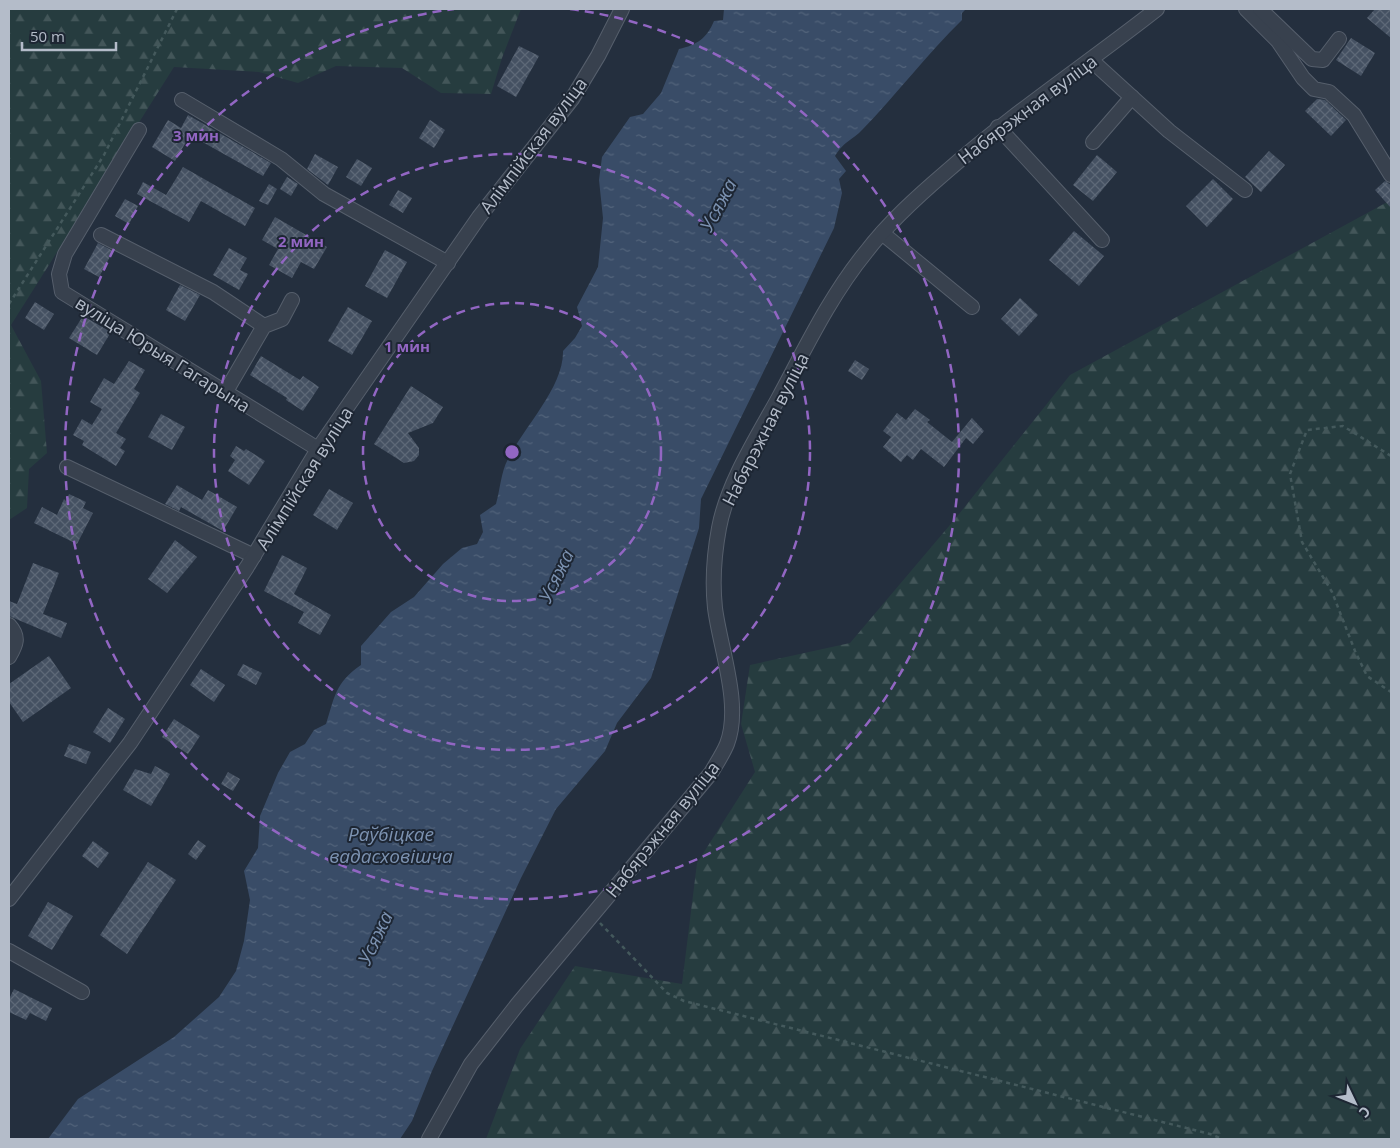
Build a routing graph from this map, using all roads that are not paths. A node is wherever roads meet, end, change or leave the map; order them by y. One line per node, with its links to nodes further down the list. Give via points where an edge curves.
1 (622, 9): 17 (street, Алімпійская вуліца, via 572,99 484,210)
2 (1157, 9): 6 (street, Набярэжная вуліца)
3 (1246, 9): 12 (street, via 1278,42 1302,78 1314,89 1328,92 1354,115)
4 (1260, 9): 5 (street, via 1312,59 1323,60)
5 (1339, 39)
6 (1091, 60): 7 (street); 9 (street, Набярэжная вуліца)
7 (1132, 97): 11 (street); 13 (street, via 1169,132)
8 (182, 100): 17 (street, via 282,159 324,194)
9 (998, 127): 14 (street, Набярэжная вуліца); 16 (street)
10 (139, 130): 21 (street, вуліца Юрыя Гагарына, via 65,254 59,274 62,292)
11 (1093, 142)
12 (1391, 175)
13 (1245, 190)
14 (882, 233): 19 (street); 30 (street, Набярэжная вуліца, via 821,320 741,468 721,516 713,563 716,608 732,714 728,743 711,773 471,1064)
15 (101, 235): 20 (street, via 214,292)
16 (1102, 240)
17 (448, 263): 22 (street, Алімпійская вуліца)
18 (292, 300): 20 (street, via 282,319)
19 (972, 307)
20 (264, 326): 21 (street)
21 (225, 393): 22 (street, вуліца Юрыя Гагарына)
22 (318, 450): 24 (street, Алімпійская вуліца)
23 (67, 467): 24 (street)
24 (254, 556): 27 (street, Алімпійская вуліца, via 130,743)
25 (9, 625): 26 (street, via 16,632 17,644)
26 (9, 657)
27 (9, 899)
28 (9, 951): 29 (street)
29 (82, 992)
30 (429, 1139)

